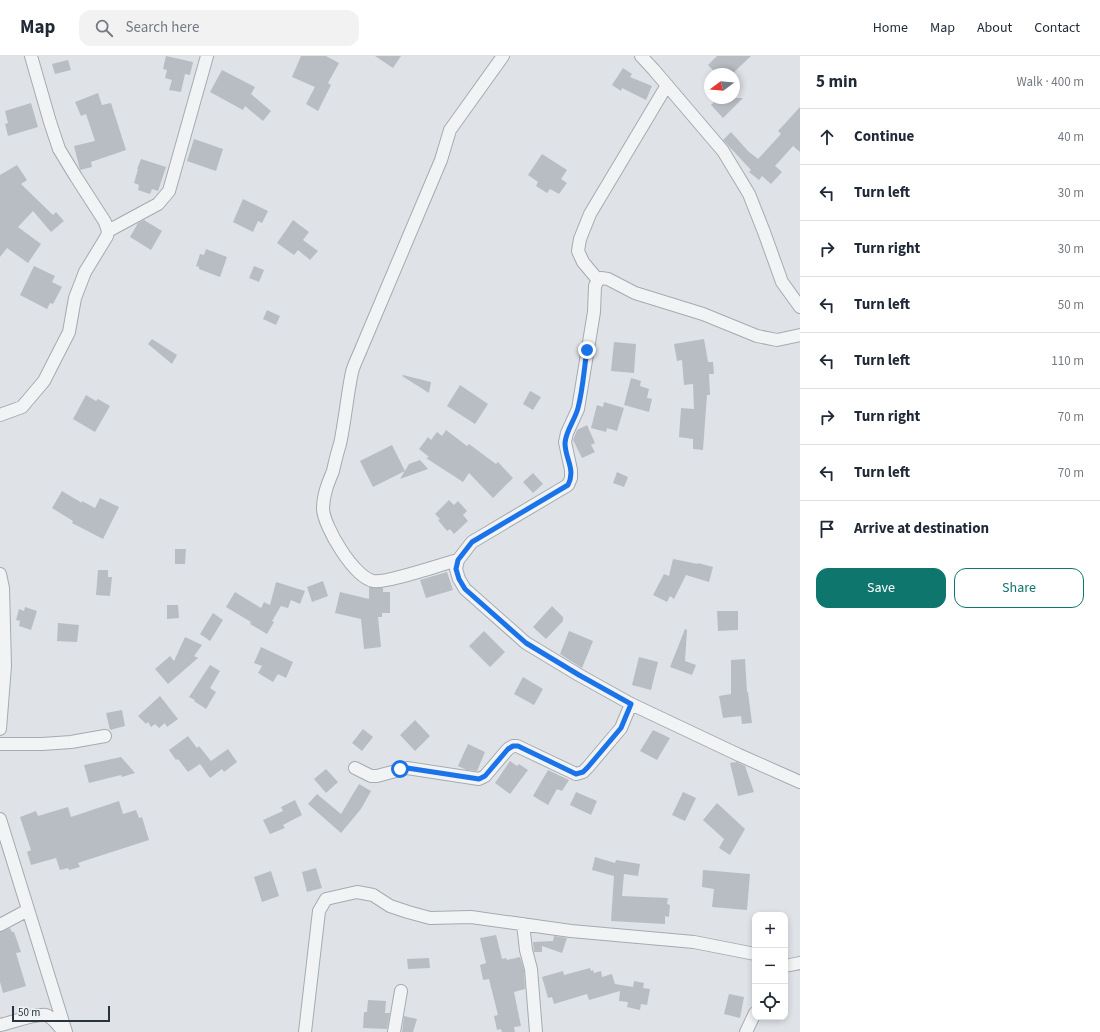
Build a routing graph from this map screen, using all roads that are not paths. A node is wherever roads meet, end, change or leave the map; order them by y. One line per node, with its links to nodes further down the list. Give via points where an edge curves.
1 (31, 56): 6 (street, via 59,149 105,222)
2 (207, 56): 6 (street, via 169,191 158,204)
3 (503, 56): 11 (street, via 450,130 353,372 340,442 323,498 325,520 338,546 349,562 373,581 387,580)
4 (641, 56): 5 (street)
5 (667, 85): 7 (street, via 590,214 580,239 578,251 583,262); 8 (street, via 723,151 748,194 782,282)
6 (108, 231): 10 (street, via 85,272 75,298 69,332 44,381 22,407)
7 (598, 280): 9 (street, via 608,280 635,293 703,314 757,336 777,340); 11 (street, via 595,286 594,312 578,409 565,442 571,470 568,485 472,542)
8 (800, 307)
9 (800, 335)
10 (0, 415)
11 (458, 560): 14 (street, via 457,574 465,589 526,643)
12 (0, 574): 13 (street)
13 (2, 587): 15 (street, via 5,666)
14 (631, 704): 18 (street, via 621,728 588,767 576,774 518,746 508,749 485,776 479,779 407,768 371,776); 19 (street)
15 (0, 728)
16 (105, 736): 17 (street, via 70,742)
17 (0, 744)
18 (355, 768)
19 (800, 782)
20 (0, 819): 21 (street)
21 (28, 910): 22 (street); 31 (street)
22 (0, 924)
23 (523, 924): 24 (street, via 694,942); 32 (street, via 471,917 430,918 390,906 373,895 357,892 326,899 319,911); 34 (street, via 531,969)
24 (752, 953)
25 (788, 961): 26 (street)
26 (799, 963): 27 (street)
27 (788, 965)
28 (401, 991): 33 (street)
29 (752, 1019): 35 (street)
30 (0, 1025): 31 (street, via 46,1015)
31 (65, 1032)
32 (305, 1032)
33 (394, 1032)
34 (536, 1032)
35 (746, 1032)

